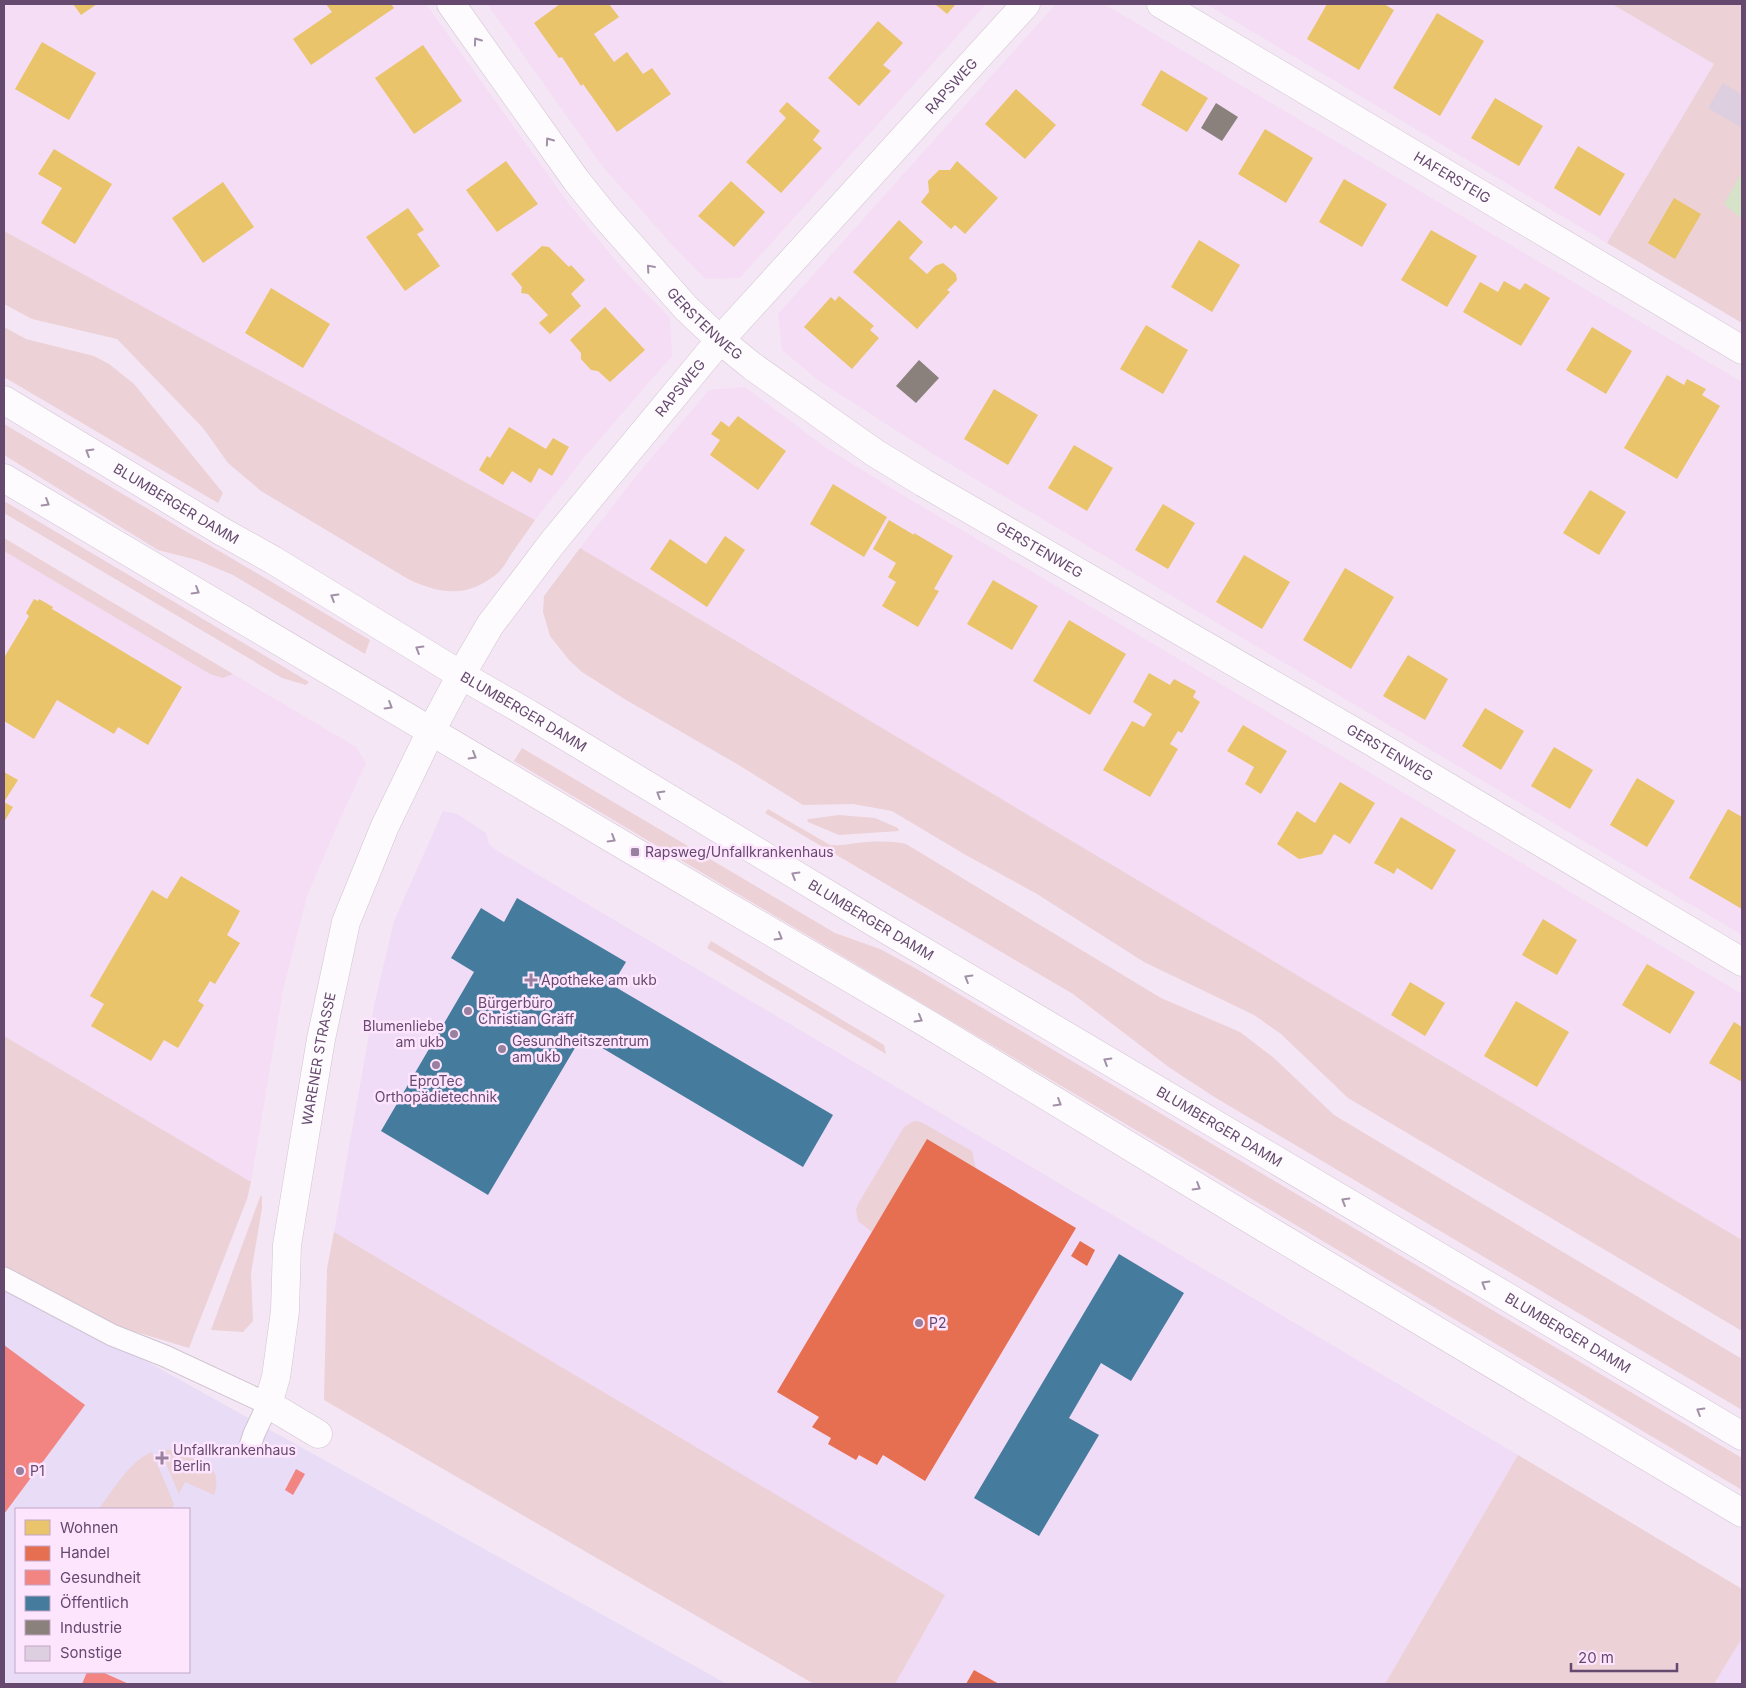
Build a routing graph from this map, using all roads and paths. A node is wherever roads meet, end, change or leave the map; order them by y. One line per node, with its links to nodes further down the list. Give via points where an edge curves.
1 (450, 4): 4 (main road, GERSTENWEG, one-way to 1, via 686,308 580,186)
2 (1026, 4): 4 (main road, RAPSWEG)
3 (1161, 4): 5 (main road, HAFERSTEIG)
4 (720, 340): 8 (main road, RAPSWEG, via 553,542 490,625); 10 (main road, GERSTENWEG, via 875,453 924,483 1374,743)
5 (1742, 350)
6 (4, 400): 8 (main road, BLUMBERGER DAMM, one-way to 6)
7 (4, 478): 9 (main road, one-way to 9)
8 (461, 675): 9 (main road, RAPSWEG); 14 (main road, BLUMBERGER DAMM, one-way to 8, via 858,914)
9 (431, 731): 12 (main road, WARENER STRASSE, via 385,826 346,922 321,1039 287,1244 285,1311 276,1377); 16 (main road, one-way to 16, via 928,1024)
10 (1742, 962)
11 (4, 1278): 12 (lane, via 112,1335)
12 (268, 1404): 13 (main road); 15 (lane)
13 (318, 1434)
14 (1742, 1436)
15 (250, 1446)
16 (1742, 1513)

